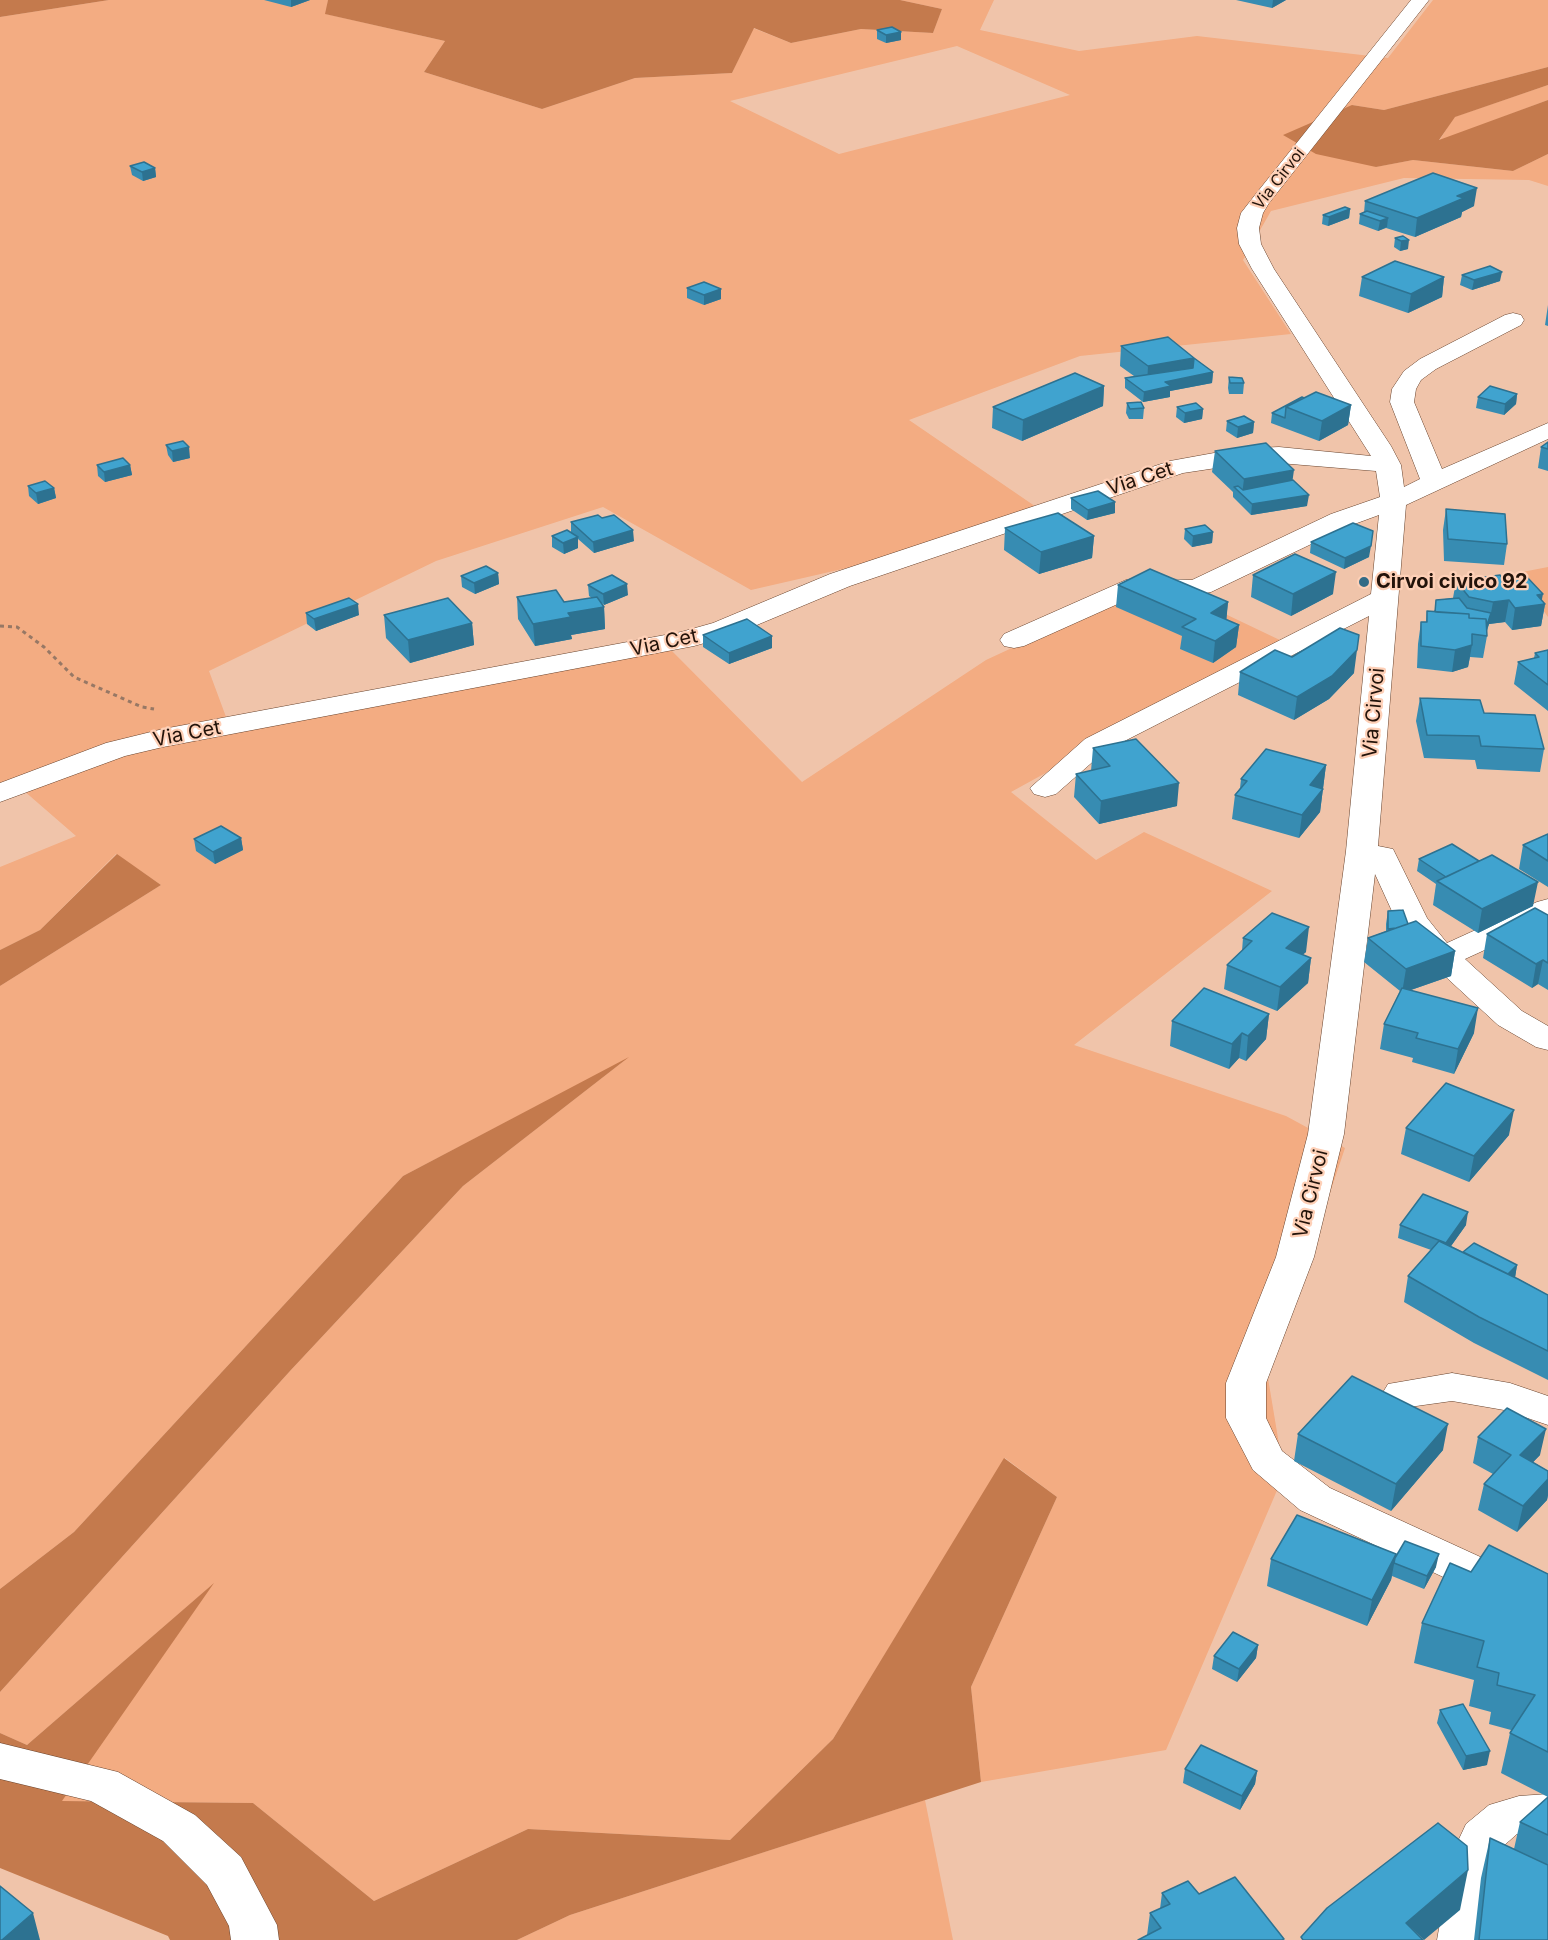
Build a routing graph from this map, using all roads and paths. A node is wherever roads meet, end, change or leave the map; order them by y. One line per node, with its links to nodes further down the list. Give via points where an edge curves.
1 (1420, 0): 4 (street, Via Cirvoi, via 1262,199 1248,228 1250,244 1263,269)
2 (1513, 320): 5 (street, via 1428,364 1412,376 1404,389 1402,402)
3 (1548, 430): 5 (street)
4 (1388, 465): 6 (street, Via Cirvoi); 12 (street, Via Cet, via 1279,455 1179,466 840,580 723,629 684,640 163,738 116,749)
5 (1434, 482): 6 (street)
6 (1393, 501): 7 (street, Via Cirvoi); 9 (street, via 1340,520 1201,586 1136,586)
7 (1384, 598): 11 (street, via 1095,745); 13 (street, Via Cirvoi)
8 (0, 626): 10 (path, via 17,627 74,677 142,707)
9 (1014, 640)
10 (165, 711)
11 (1045, 788)
12 (0, 793)
13 (1362, 851): 15 (street, via 1382,856 1412,920); 19 (street, Via Cirvoi, via 1326,1134 1295,1257 1246,1383 1246,1418 1267,1460 1315,1499)
14 (1548, 909): 15 (street)
15 (1443, 957): 16 (street, via 1509,1018)
16 (1548, 1040)
17 (1402, 1394): 18 (street, via 1452,1387 1510,1397)
18 (1548, 1411)
19 (1548, 1607)
20 (0, 1761): 24 (street, via 102,1785 179,1828 224,1871 253,1925)
21 (1548, 1813): 22 (street, via 1505,1818 1486,1833)
22 (1475, 1854): 23 (street); 25 (street)
23 (1517, 1875)
24 (255, 1940)
25 (1461, 1940)

